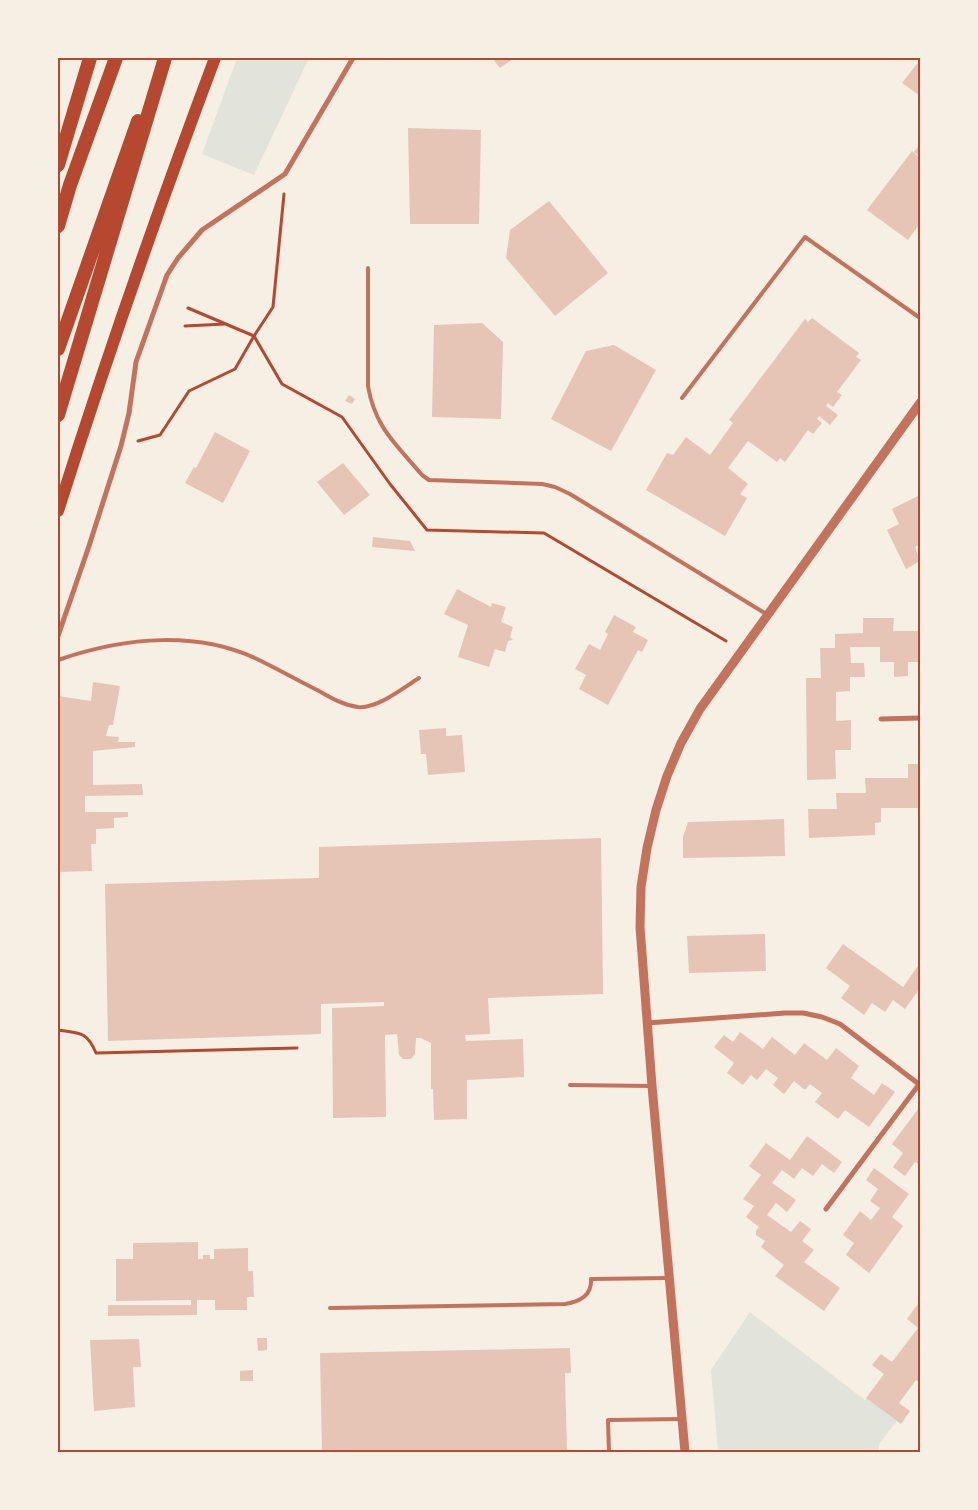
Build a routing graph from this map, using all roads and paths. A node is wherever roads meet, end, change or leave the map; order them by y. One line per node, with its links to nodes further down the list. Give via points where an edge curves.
1 (90, 58): 7 (highway)
2 (116, 58): 9 (highway)
3 (160, 58): 16 (highway)
4 (165, 58): 19 (highway)
5 (215, 58): 21 (main road, via 120,323)
6 (353, 58): 8 (street)
7 (58, 165)
8 (285, 174): 15 (path, via 273,307); 20 (street, via 202,230 167,275 136,362)
9 (58, 226)
10 (368, 268): 22 (lane, via 368,386 371,403 384,430 422,475 429,480 528,482 556,487)
11 (188, 308): 13 (path)
12 (920, 318): 17 (lane, via 805,237)
13 (226, 324): 14 (path); 15 (path)
14 (185, 326)
15 (254, 336): 20 (path, via 235,369 189,391 160,435); 24 (path, via 282,384 342,417 427,530 544,533)
16 (58, 349)
17 (682, 398)
18 (920, 403): 22 (street)
19 (58, 415)
20 (121, 446): 23 (street)
21 (58, 511)
22 (768, 615): 24 (street)
23 (58, 636)
24 (742, 651): 29 (street, via 700,709 681,743 656,810 641,887 640,927)
25 (58, 660): 26 (lane, via 78,653 141,642 202,642 233,648 336,701 359,707 376,704)
26 (419, 678)
27 (920, 718): 28 (street)
28 (881, 719)
29 (648, 1023): 32 (street, via 785,1013 822,1017 840,1024); 34 (street)
30 (58, 1030): 31 (path, via 82,1034 96,1053)
31 (297, 1048)
32 (920, 1084): 35 (street)
33 (570, 1085): 34 (lane)
34 (652, 1086): 36 (street)
35 (826, 1209)
36 (669, 1278): 37 (lane, via 591,1279 584,1298 565,1304); 38 (street)
37 (330, 1308)
38 (682, 1419): 39 (lane, via 608,1420); 40 (street)
39 (608, 1452)
40 (685, 1452)

